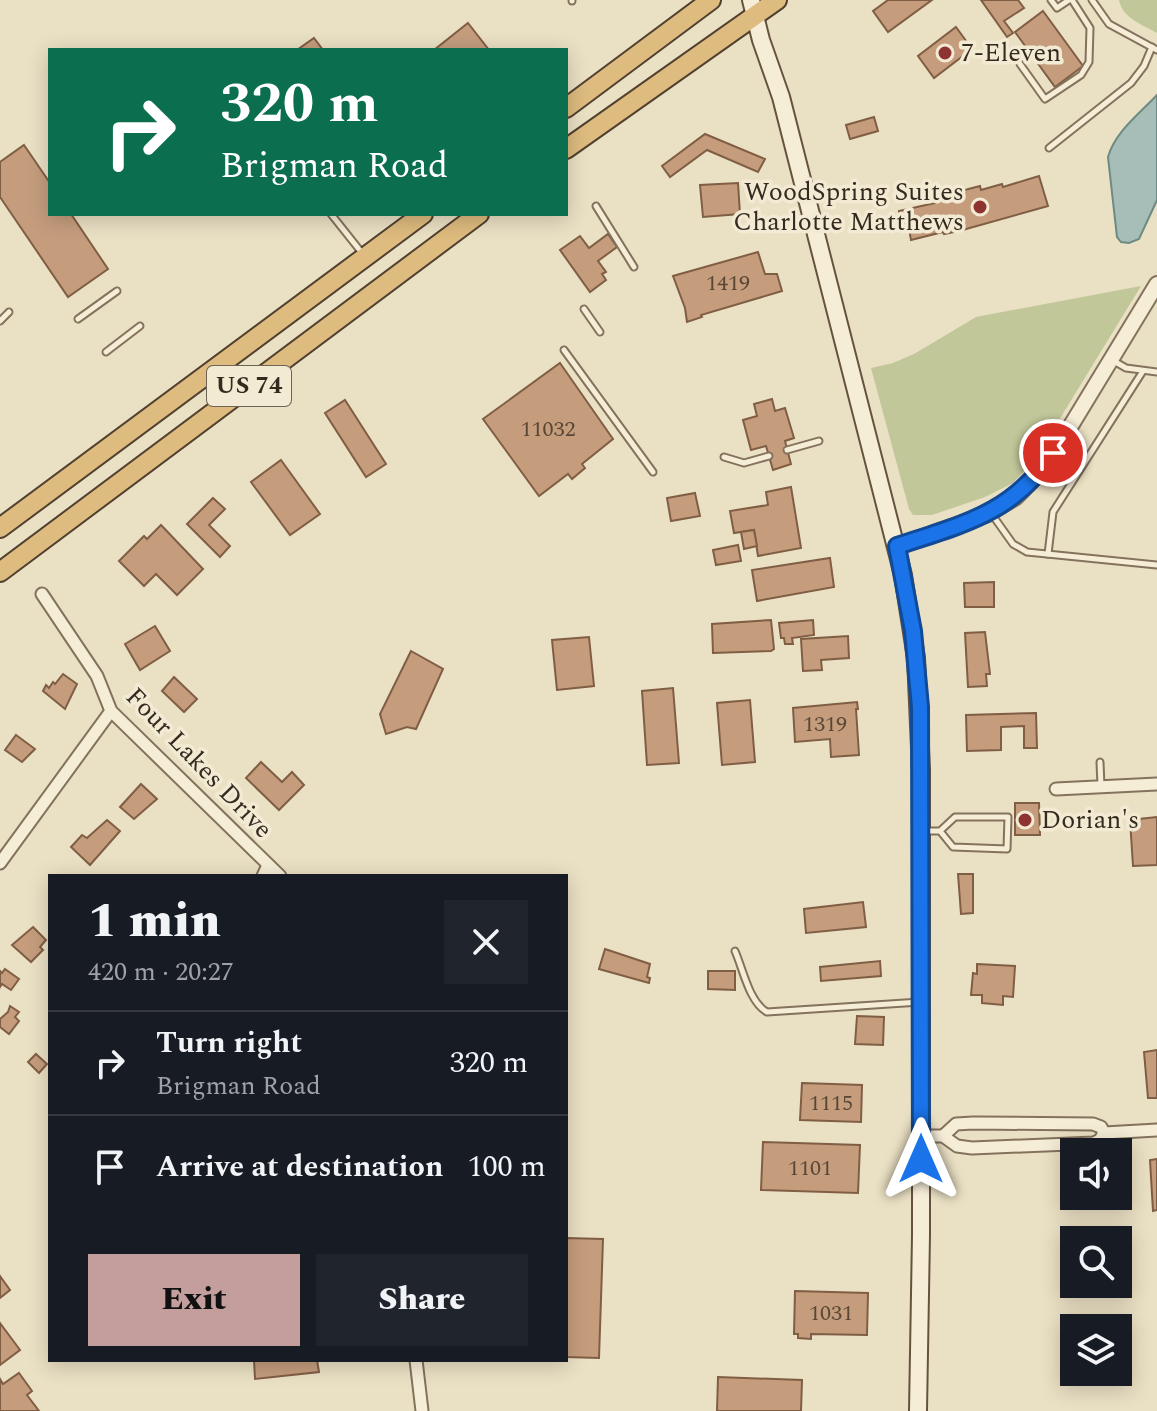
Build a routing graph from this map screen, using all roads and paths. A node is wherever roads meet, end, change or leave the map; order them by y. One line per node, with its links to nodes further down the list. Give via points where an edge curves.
1 (711, 0): 9 (highway)
2 (777, 0): 6 (highway)
3 (1051, 0): 4 (lane, via 1057,8)
4 (1070, 0): 8 (lane, via 1090,28 1089,62 1081,75 1045,99)
5 (1092, 0): 7 (lane, via 1109,24)
6 (754, 8): 10 (highway); 38 (main road)
7 (1155, 48): 11 (lane, via 1131,83)
8 (1020, 64)
9 (568, 107)
10 (568, 148)
11 (1049, 148)
12 (596, 206): 17 (lane)
13 (333, 216): 16 (lane)
14 (420, 216): 16 (highway, US 74)
15 (476, 216): 41 (highway, US 74)
16 (365, 257): 37 (highway, US 74)
17 (634, 267)
18 (1157, 284): 28 (street)
19 (117, 291): 22 (lane)
20 (584, 309): 25 (lane)
21 (9, 312): 23 (lane)
22 (78, 319)
23 (0, 321)
24 (140, 326): 27 (lane)
25 (600, 332)
26 (564, 350): 35 (lane)
27 (106, 352)
28 (1111, 360): 29 (lane); 36 (street, via 1042,469 1016,497)
29 (1143, 371): 30 (lane); 39 (lane, via 1053,512)
30 (1157, 372)
31 (819, 441): 32 (lane)
32 (787, 450)
33 (769, 456): 34 (lane, via 744,463)
34 (724, 457)
35 (653, 472)
36 (991, 512): 38 (street); 39 (lane, via 1013,544)
37 (0, 526)
38 (897, 546): 48 (main road, via 916,658)
39 (1048, 554): 40 (lane)
40 (1157, 565)
41 (0, 574)
42 (42, 594): 43 (street, Four Lakes Drive, via 97,676)
43 (111, 711): 50 (street); 51 (street, Four Lakes Drive)
44 (1100, 762): 46 (lane)
45 (1157, 784): 46 (street)
46 (1101, 787): 47 (street)
47 (1056, 789)
48 (921, 830): 49 (lane); 53 (main road)
49 (940, 831): 49 (lane, via 953,847 1007,849 1008,817 955,817)
50 (0, 863)
51 (266, 871)
52 (735, 951): 53 (lane, via 760,1008 767,1012)
53 (921, 1002): 56 (main road)
54 (1157, 1130): 55 (street)
55 (1104, 1133): 57 (street, via 1094,1143 972,1148); 57 (street, via 1093,1124 973,1123 956,1124)
56 (921, 1136): 57 (street); 60 (main road)
57 (943, 1136)
58 (416, 1362): 59 (street)
59 (422, 1411)
60 (918, 1411)

